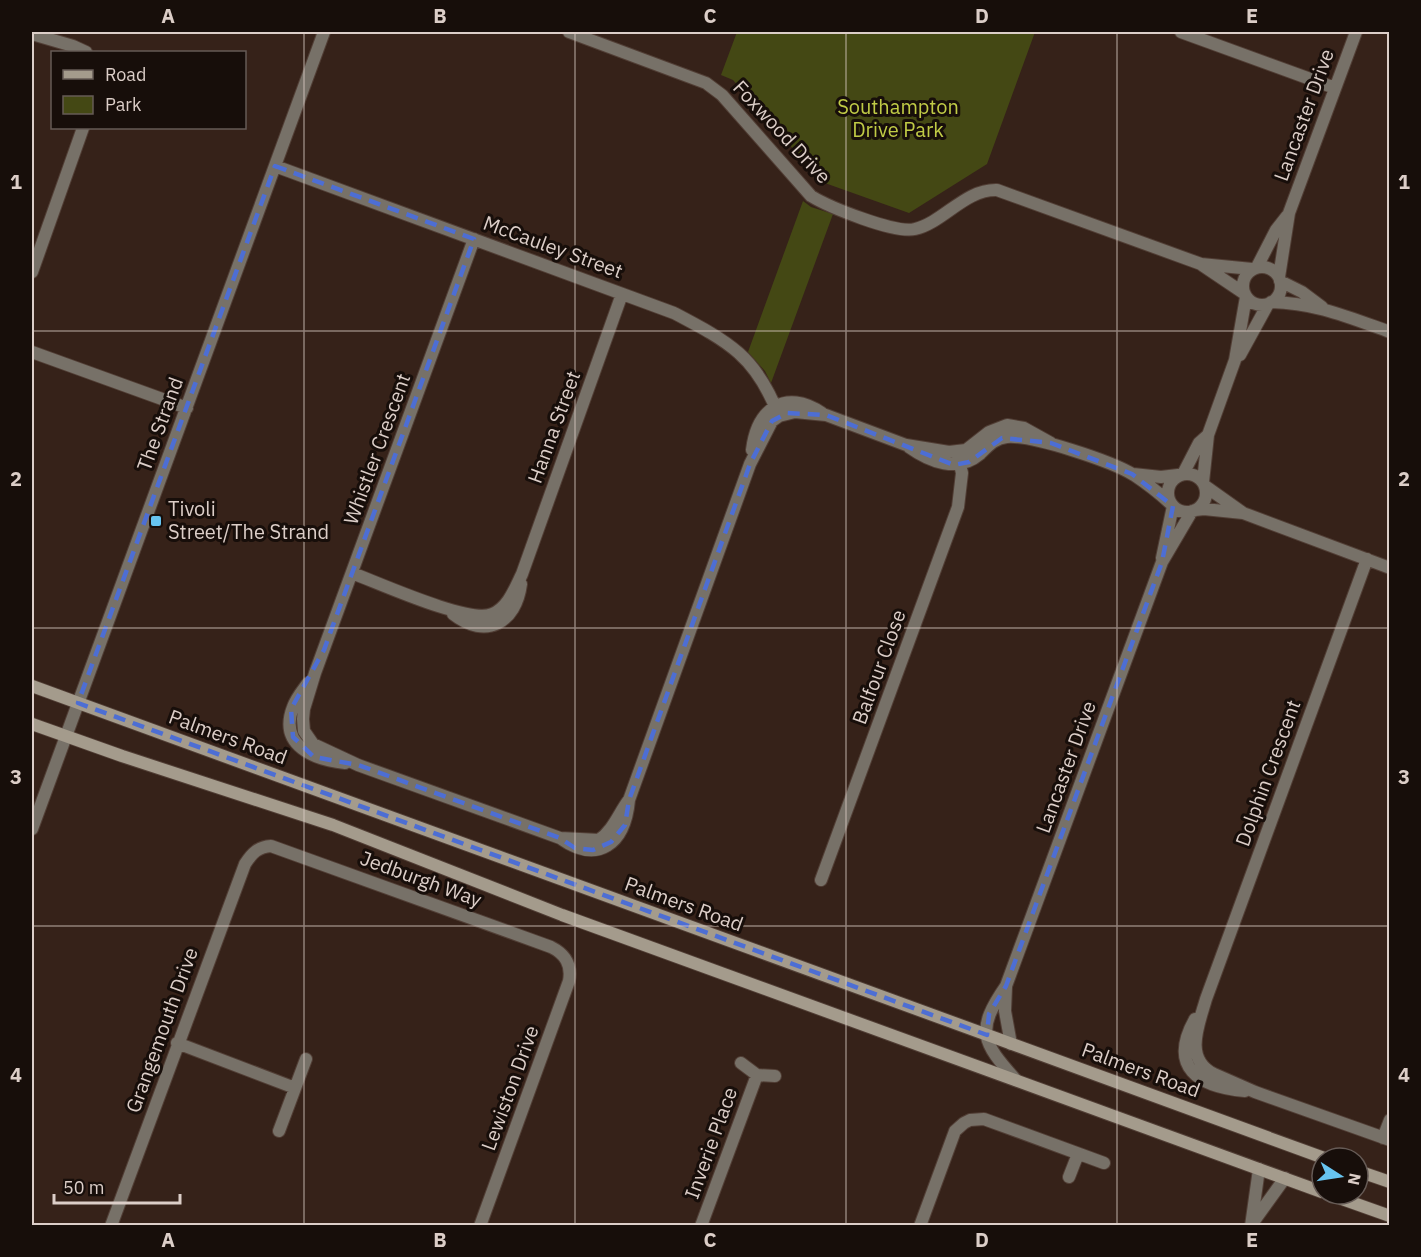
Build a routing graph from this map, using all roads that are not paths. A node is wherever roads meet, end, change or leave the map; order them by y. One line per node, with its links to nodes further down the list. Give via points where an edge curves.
1 (324, 32): 9 (street, The Strand)
2 (569, 32): 12 (street, Foxwood Drive, via 706,83 722,94 811,196 887,227 915,229 980,192 997,190)
3 (1181, 32): 7 (street)
4 (1356, 32): 7 (street, Lancaster Drive)
5 (32, 34): 6 (street)
6 (69, 49)
7 (1335, 88): 10 (street, Lancaster Drive)
8 (83, 129): 14 (street)
9 (275, 166): 11 (street, McCauley Street); 23 (street, The Strand)
10 (1289, 213): 13 (street, Lancaster Drive); 15 (street, Lancaster Drive)
11 (474, 239): 16 (street, McCauley Street); 36 (street, Whistler Crescent)
12 (1201, 264): 13 (street, Foxwood Drive); 17 (street, Foxwood Drive)
13 (1255, 268): 15 (street, via 1268,268); 17 (street, via 1244,280)
14 (32, 272)
15 (1279, 279): 18 (street, via 1278,294); 19 (street)
16 (622, 294): 24 (street, McCauley Street, via 674,313 736,349 764,382); 36 (street, Hanna Street, via 522,573 517,604 503,620 479,627 447,610)
17 (1246, 295): 18 (street, via 1256,304); 22 (street)
18 (1270, 303): 19 (street); 22 (street)
19 (1323, 308): 20 (street)
20 (1389, 332)
21 (32, 352): 23 (street)
22 (1235, 360): 25 (street)
23 (187, 408): 38 (street, The Strand)
24 (778, 411): 26 (street, via 791,402 802,402 826,416 906,445); 36 (street, Whistler Crescent, via 764,416 759,423 750,465 629,800 611,830 599,840 560,838 358,765 314,757 297,744 291,728 291,709 315,673)
25 (1208, 435): 28 (street, via 1199,443); 29 (street)
26 (959, 458): 27 (street, via 989,432 1007,425 1024,428 1051,443); 43 (street, Balfour Close, via 962,481 958,507)
27 (1132, 474): 28 (street); 30 (street)
28 (1182, 474): 29 (street, via 1193,474); 30 (street, via 1168,488)
29 (1204, 484): 31 (street, via 1204,501); 32 (street)
30 (1172, 504): 31 (street, via 1183,512); 34 (street, Lancaster Drive)
31 (1194, 510): 32 (street); 34 (street, Lancaster Drive)
32 (1243, 513): 33 (street)
33 (1367, 560): 35 (street); 57 (street, Dolphin Crescent, via 1206,999 1195,1047 1199,1061 1208,1071)
34 (1162, 562): 45 (street, Lancaster Drive)
35 (1389, 568)
36 (352, 573)
37 (32, 686): 38 (main road, Palmers Road)
38 (78, 703): 40 (street, The Strand); 46 (main road, Palmers Road)
39 (32, 724): 40 (main road)
40 (66, 737): 41 (street, The Strand); 53 (main road, via 333,825 562,915)
41 (32, 829)
42 (255, 851): 44 (street, Jedburgh Way, via 271,846 297,854 551,946); 47 (street, Grangemouth Drive, via 245,864)
43 (821, 880)
44 (568, 962): 71 (street, Lewiston Drive, via 569,981)
45 (1006, 986): 46 (street, Lancaster Drive, via 989,1014); 48 (street, Lancaster Drive, via 1005,1011)
46 (987, 1035): 48 (main road, Palmers Road); 53 (street, via 991,1050)
47 (177, 1043): 54 (street); 70 (street, Grangemouth Drive)
48 (1011, 1044): 58 (main road, Palmers Road)
49 (306, 1059): 54 (street)
50 (741, 1063): 51 (street, Inverie Place)
51 (757, 1075): 52 (street, Inverie Place); 72 (street, Inverie Place)
52 (775, 1076)
53 (1016, 1080): 61 (main road)
54 (295, 1088): 56 (street)
55 (1389, 1120): 57 (street)
56 (279, 1131)
57 (1386, 1139)
58 (1310, 1153)
59 (1078, 1154): 60 (street); 63 (street); 73 (street, via 991,1121 977,1119 964,1123 955,1131)
60 (1104, 1163)
61 (1259, 1169): 64 (main road); 69 (street)
62 (1370, 1175): 65 (main road)
63 (1069, 1177)
64 (1285, 1178): 66 (main road); 69 (street)
65 (1389, 1182)
66 (1310, 1187)
67 (1361, 1206): 68 (main road)
68 (1389, 1216)
69 (1252, 1224)
70 (111, 1226)
71 (480, 1226)
72 (701, 1226)
73 (920, 1226)

